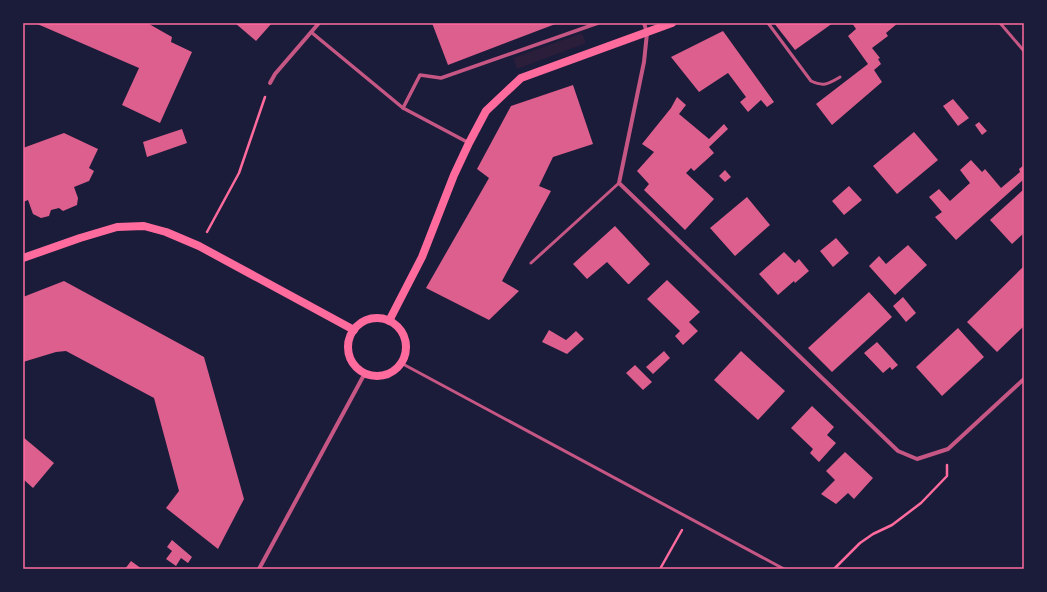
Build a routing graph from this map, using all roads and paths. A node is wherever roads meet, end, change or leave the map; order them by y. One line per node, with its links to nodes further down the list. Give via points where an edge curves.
1 (319, 23): 7 (street)
2 (598, 23): 12 (street, via 441,78 420,75)
3 (644, 23): 8 (street)
4 (672, 23): 8 (main road)
5 (768, 23): 10 (lane, via 811,81 819,85)
6 (1000, 23): 9 (lane)
7 (311, 32): 11 (street); 12 (street)
8 (648, 33): 13 (main road, via 521,78 486,111); 14 (street)
9 (1024, 51)
10 (840, 77)
11 (270, 82): 15 (path, via 239,173)
12 (403, 108): 13 (street)
13 (469, 143): 18 (main road, via 422,257)
14 (619, 183): 17 (lane); 23 (street, via 898,451 917,458)
15 (199, 246): 16 (main road, via 144,226 117,227); 19 (main road)
16 (23, 258)
17 (531, 263)
18 (389, 321): 19 (main road, via 373,318 359,324); 20 (main road, via 398,328 404,339 406,347)
19 (354, 330): 21 (main road, via 349,342 349,354 352,362)
20 (401, 362): 21 (main road, via 389,373 373,376); 24 (lane)
21 (365, 373): 25 (street)
22 (1024, 379): 23 (street)
23 (948, 449): 28 (path, via 947,476 921,503 892,525 860,543)
24 (689, 518): 26 (path); 27 (lane)
25 (259, 569)
26 (660, 569)
27 (784, 569)
28 (834, 569)

